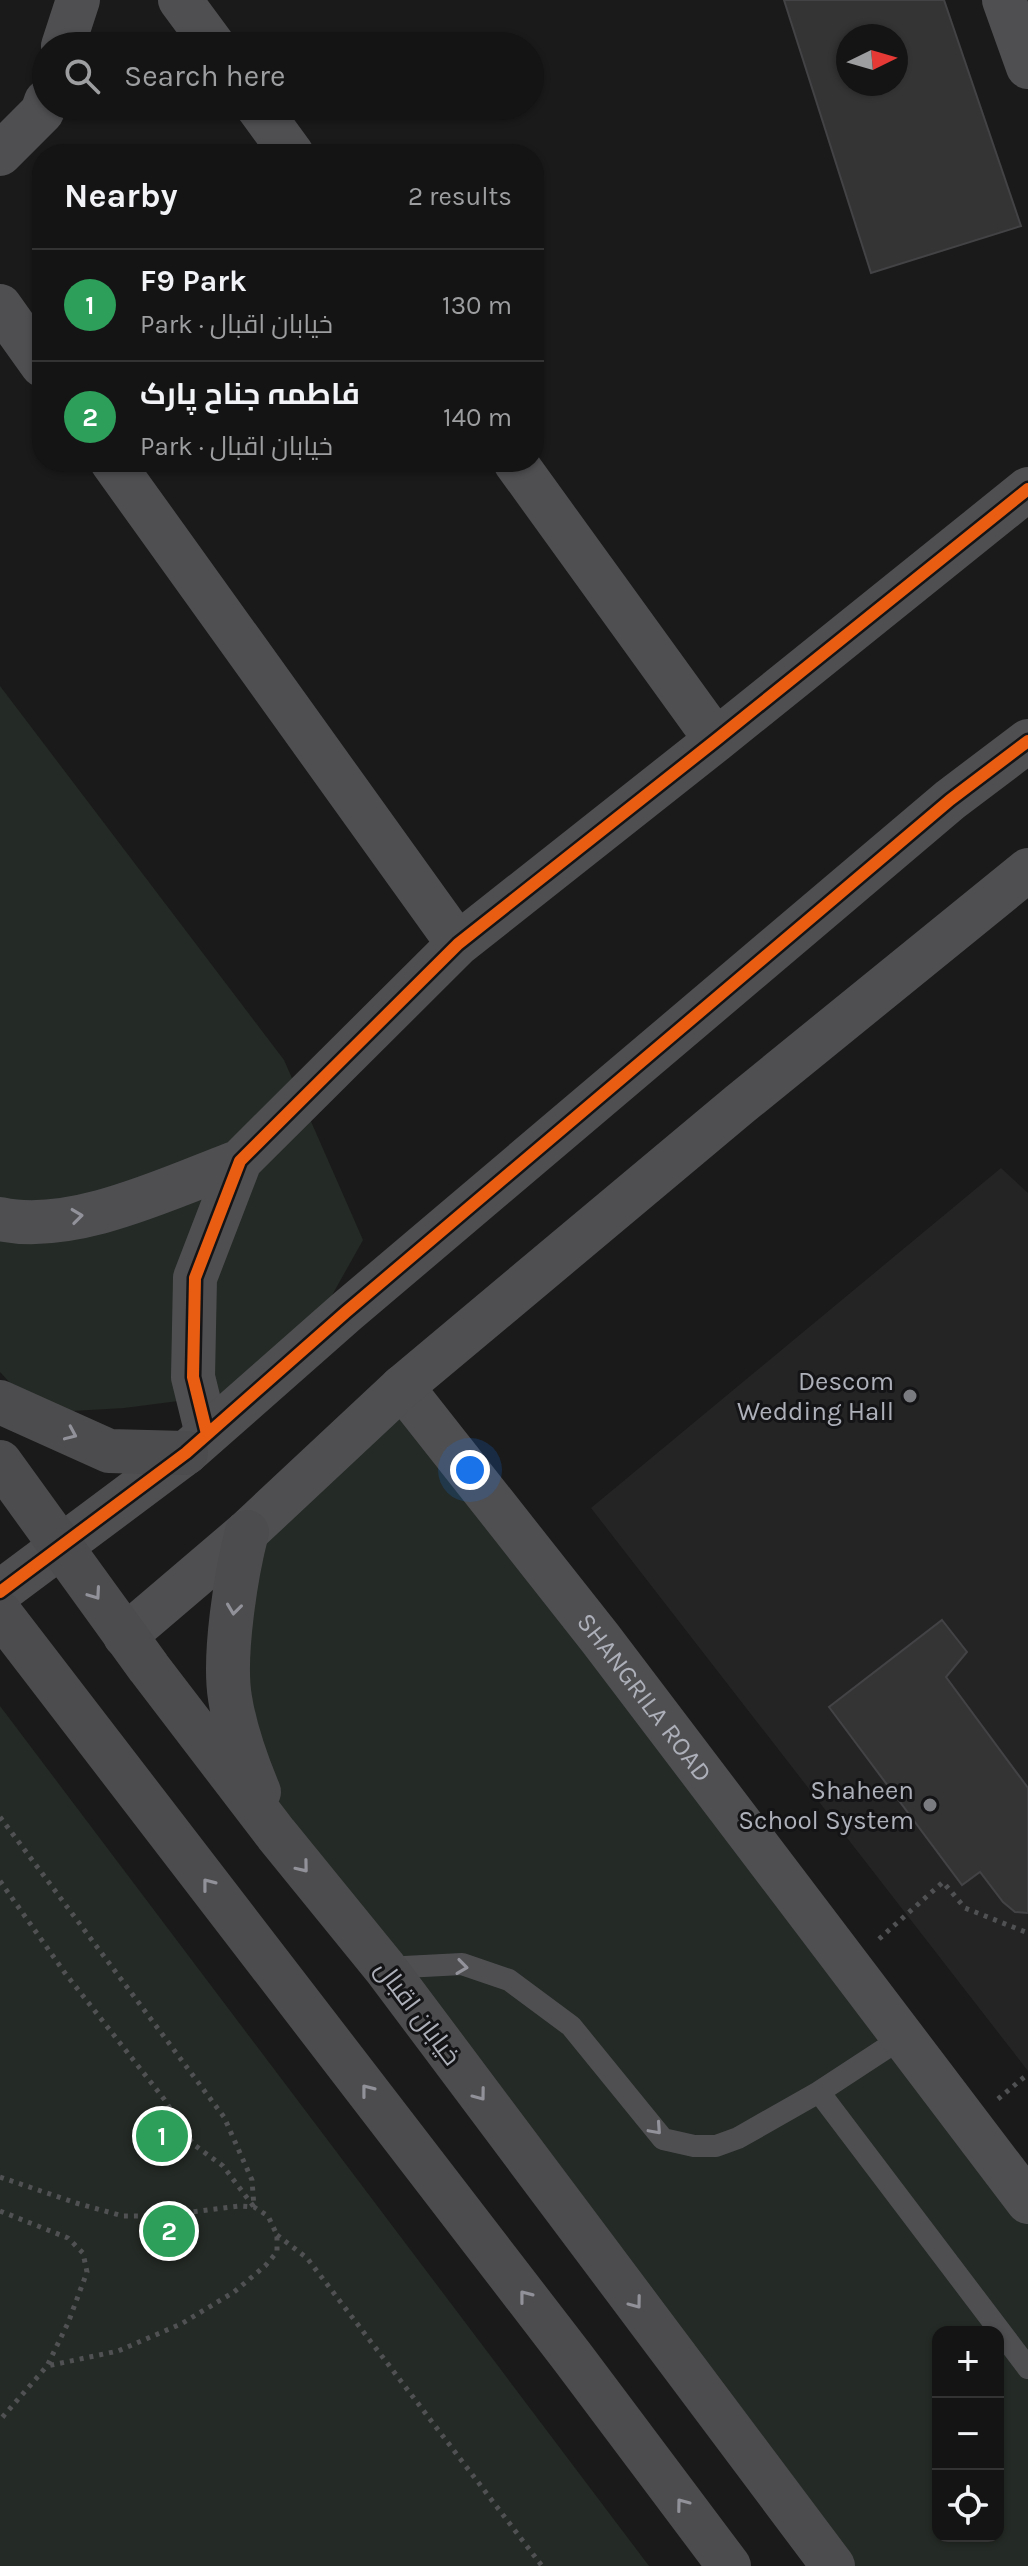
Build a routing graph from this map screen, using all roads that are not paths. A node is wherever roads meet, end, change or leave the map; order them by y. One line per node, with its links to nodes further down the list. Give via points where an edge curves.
1 (78, 0): 4 (street)
2 (180, 0): 5 (street)
3 (1004, 0): 6 (street)
4 (68, 32)
5 (204, 32)
6 (1028, 67)
7 (34, 120): 10 (street)
8 (267, 120): 9 (street)
9 (285, 144)
10 (0, 154)
11 (0, 306): 12 (street)
12 (32, 351)
13 (119, 472): 19 (street)
14 (522, 472): 16 (street)
15 (1028, 489): 16 (street)
16 (716, 740): 19 (street)
17 (1028, 741): 24 (street, via 938,810)
18 (1028, 870): 22 (street)
19 (458, 944): 20 (street)
20 (240, 1161): 21 (street, one-way to 20, via 21,1223 101,1213); 24 (street, via 195,1278)
21 (0, 1219)
22 (402, 1387): 26 (street); 33 (street, SHANGRILA ROAD)
23 (0, 1402): 24 (main road, one-way to 24, via 109,1451)
24 (196, 1444): 27 (street)
25 (0, 1462): 27 (main road, خیابان اقبال)
26 (247, 1532): 30 (street); 31 (main road, one-way to 31, via 229,1654 229,1696 245,1758)
27 (62, 1547): 28 (street); 30 (main road, خیابان اقبال, one-way to 30)
28 (0, 1592)
29 (0, 1613): 37 (main road, one-way to 29)
30 (125, 1636): 31 (main road, خیابان اقبال)
31 (276, 1834): 32 (main road, خیابان اقبال, one-way to 32)
32 (385, 1968): 34 (lane, one-way to 34, via 462,1964 509,1980 571,2026 663,2139 716,2146); 38 (main road, خیابان اقبال, one-way to 38)
33 (903, 2037): 34 (lane); 35 (street, SHANGRILA ROAD)
34 (819, 2092): 36 (lane)
35 (1028, 2202)
36 (1028, 2368)
37 (729, 2566)
38 (833, 2566)

